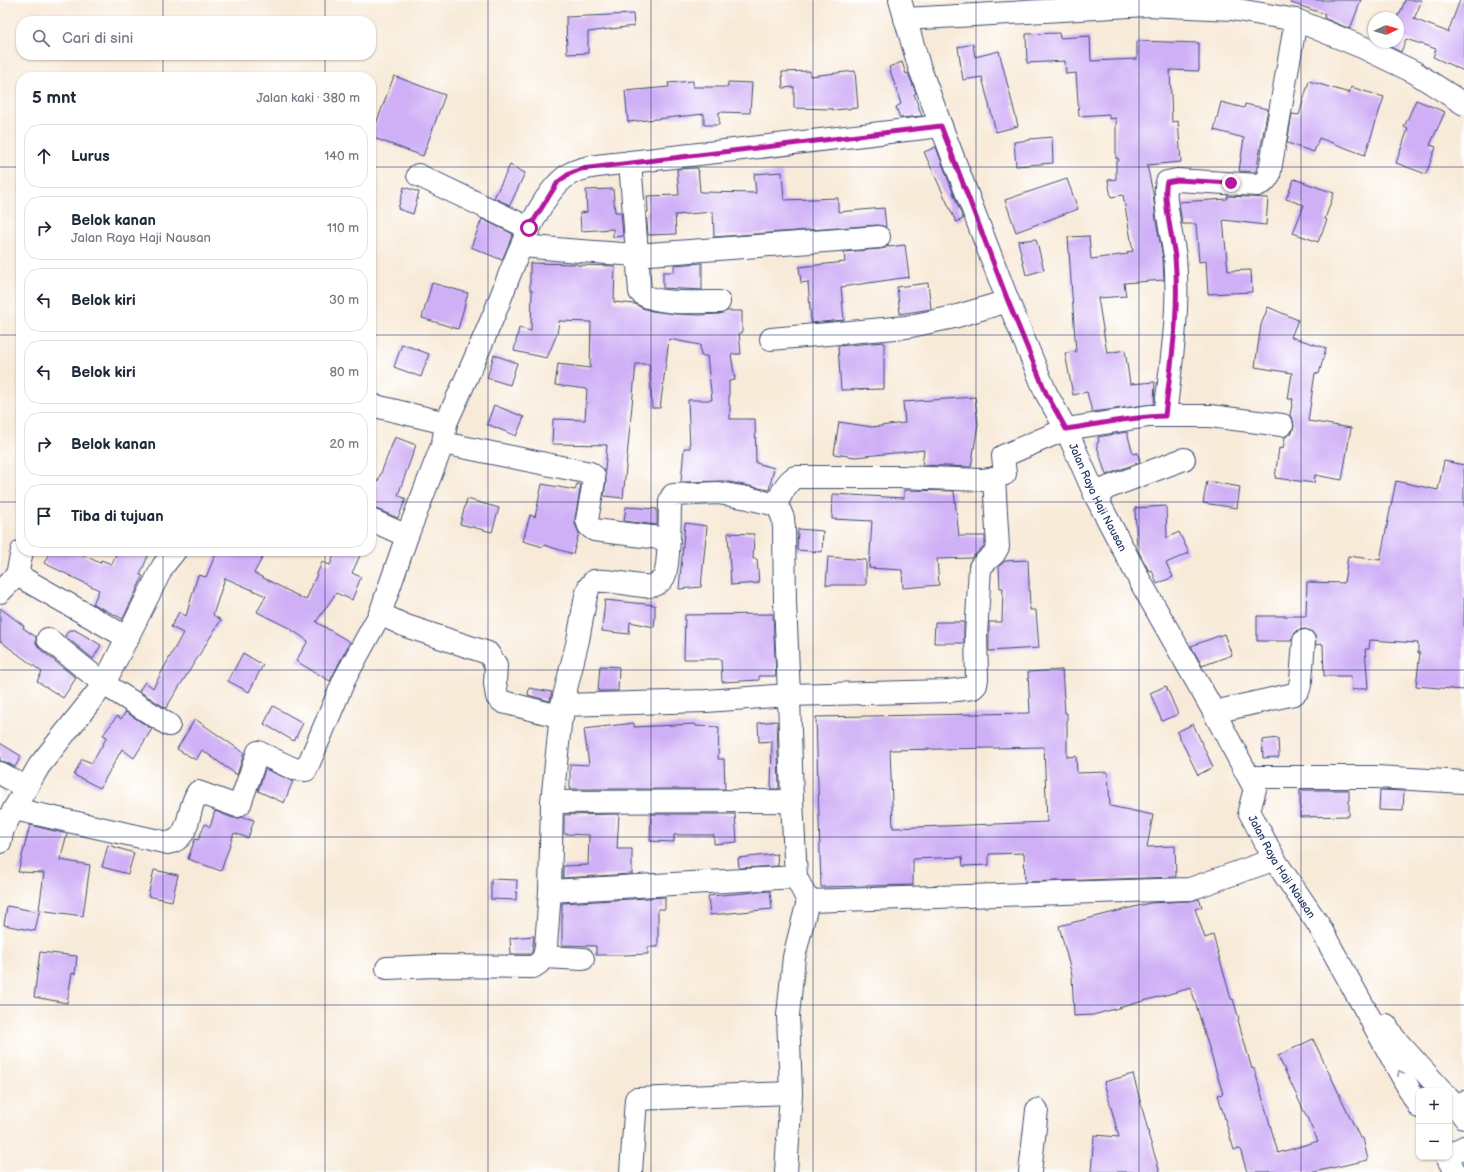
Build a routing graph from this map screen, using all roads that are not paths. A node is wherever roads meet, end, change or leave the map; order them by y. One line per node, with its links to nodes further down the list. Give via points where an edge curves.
1 (1147, 3): 2 (main road); 3 (main road)
2 (1233, 5): 4 (main road)
3 (902, 9): 6 (main road, Jalan Raya Haji Nausan)
4 (1296, 20): 5 (main road, via 1382,56 1414,72); 16 (main road, via 1267,179 1258,184 1177,180 1166,184 1165,195 1175,256 1177,304)
5 (1464, 104)
6 (941, 126): 7 (main road); 12 (main road, Jalan Raya Haji Nausan)
7 (630, 162): 9 (main road, via 581,169 569,174 558,182); 11 (main road)
8 (418, 175): 9 (main road)
9 (526, 237): 11 (main road, via 567,250); 19 (main road)
10 (879, 237): 11 (main road)
11 (636, 255): 13 (main road, via 639,288 642,294 676,302)
12 (1008, 301): 14 (main road, via 954,317 906,327); 18 (main road, Jalan Raya Haji Nausan, via 1046,393)
13 (719, 302)
14 (771, 339)
15 (376, 412): 19 (main road)
16 (1165, 416): 17 (main road, via 1210,416); 18 (main road, via 1115,420)
17 (1282, 425)
18 (1066, 429): 21 (main road, via 1003,456 1005,474); 22 (main road, Jalan Raya Haji Nausan)
19 (445, 433): 25 (main road); 26 (main road, via 590,473 594,476 594,481 587,520 589,526 594,530)
20 (1184, 459): 22 (main road, via 1107,488)
21 (994, 478): 23 (main road, via 983,480 795,477 786,485); 36 (main road, via 998,546 994,554 980,567 976,685 973,688 948,692)
22 (1096, 497): 38 (main road, Jalan Raya Haji Nausan)
23 (776, 505): 26 (main road, via 718,493 673,495 670,501); 36 (main road, via 783,518 784,528)
24 (376, 522): 25 (main road)
25 (407, 536): 31 (main road)
26 (668, 539): 37 (main road, via 667,565 664,577 659,583 644,586 602,580 594,581 589,587)
27 (21, 556): 29 (main road)
28 (171, 556): 32 (main road, via 163,566)
29 (17, 575): 30 (main road); 32 (main road)
30 (0, 592)
31 (380, 614): 37 (main road, via 406,626 488,653 496,665 497,697 504,702); 46 (main road, via 345,678 306,770 294,769 258,752 240,804 237,806 198,792 182,836 175,842 168,843)
32 (128, 638): 35 (main road)
33 (48, 639): 35 (main road)
34 (1304, 641): 38 (main road, via 1301,680 1299,689 1294,694)
35 (104, 684): 39 (main road); 43 (main road, via 39,766)
36 (790, 695): 37 (main road); 44 (main road)
37 (562, 711): 45 (main road)
38 (1214, 712): 41 (main road, Jalan Raya Haji Nausan)
39 (169, 726)
40 (0, 773): 43 (main road)
41 (1249, 777): 42 (main road, via 1376,777); 48 (main road, Jalan Raya Haji Nausan, via 1255,789 1249,811)
42 (1464, 782)
43 (26, 788): 46 (main road)
44 (792, 800): 45 (main road); 49 (main road)
45 (552, 802): 50 (main road)
46 (14, 809): 47 (main road)
47 (1, 833)
48 (1273, 862): 51 (main road, via 1190,888); 52 (main road, Jalan Raya Haji Nausan)
49 (796, 877): 50 (main road); 51 (main road)
50 (550, 891): 53 (main road)
51 (808, 901): 56 (main road, via 794,957 788,1015)
52 (1318, 924): 57 (main road, Jalan Raya Haji Nausan, one-way to 52); 58 (main road, Jalan Raya Haji Nausan, via 1394,1038)
53 (544, 957): 54 (main road); 55 (main road, via 540,963 532,967)
54 (583, 959)
55 (387, 968)
56 (791, 1093): 63 (main road, via 636,1100); 64 (main road)
57 (1416, 1102)
58 (1454, 1104)
59 (1037, 1110): 65 (main road)
60 (1464, 1147): 61 (main road)
61 (1452, 1153)
62 (1449, 1160): 66 (main road)
63 (632, 1172)
64 (786, 1172)
65 (1030, 1172)
66 (1455, 1172)

